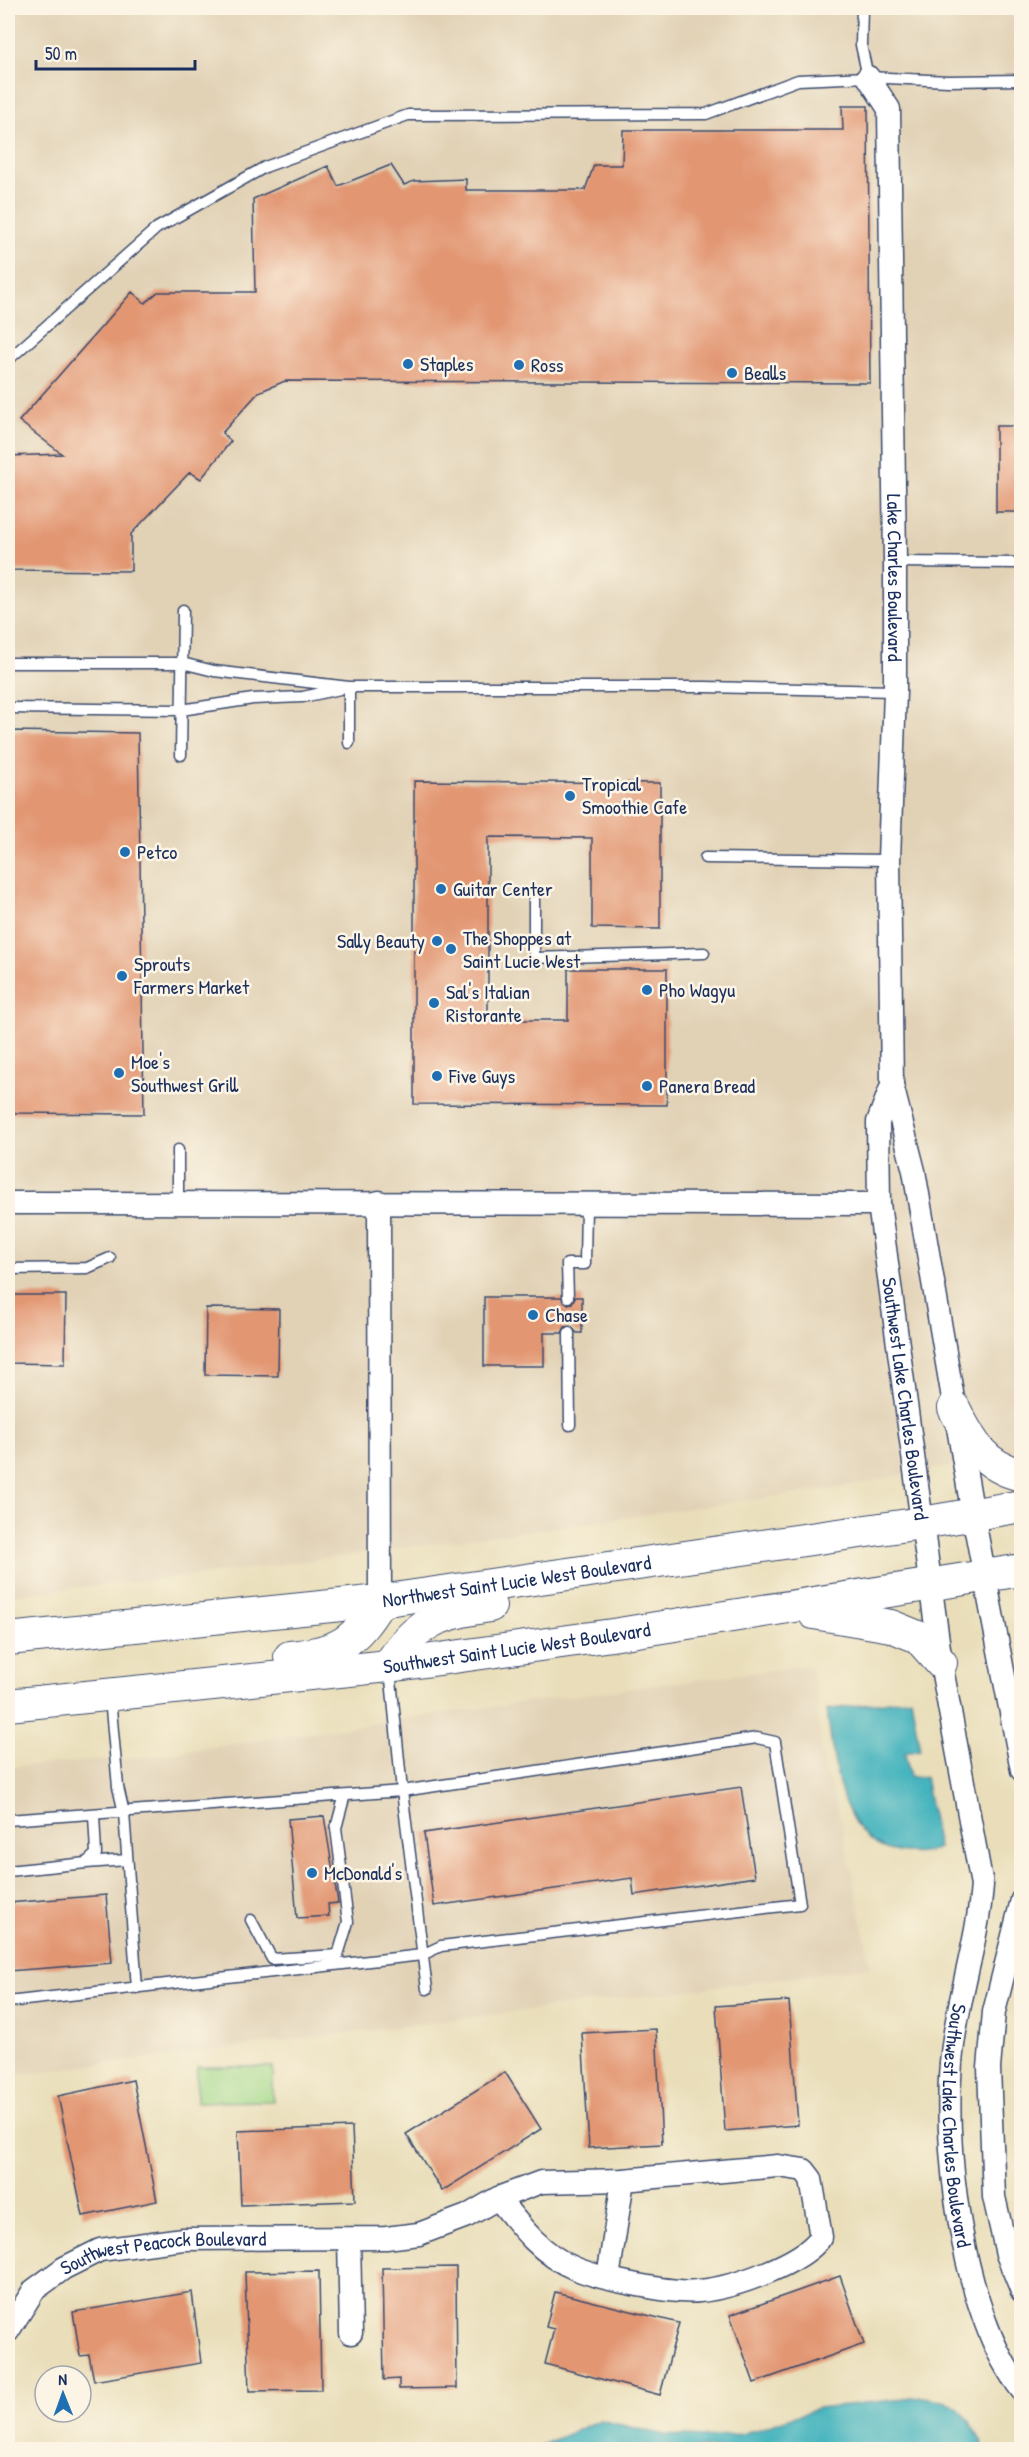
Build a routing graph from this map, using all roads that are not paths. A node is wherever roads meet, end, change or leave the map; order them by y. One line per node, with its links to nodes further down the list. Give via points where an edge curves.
1 (862, 8): 2 (lane, via 861,45)
2 (868, 77): 3 (lane); 4 (lane, via 798,80 706,114 408,115 265,167 157,228); 5 (street, Lake Charles Boulevard, via 889,109)
3 (1022, 80)
4 (8, 360)
5 (895, 562): 6 (lane); 11 (street, Lake Charles Boulevard)
6 (1022, 563)
7 (183, 610): 9 (lane)
8 (8, 663): 9 (lane)
9 (182, 663): 10 (lane); 13 (lane)
10 (349, 687): 11 (lane); 13 (lane, via 303,697 253,699); 14 (lane)
11 (895, 691): 17 (street, Lake Charles Boulevard)
12 (8, 708): 13 (lane)
13 (181, 711): 15 (lane)
14 (349, 743)
15 (181, 755)
16 (705, 858): 17 (lane)
17 (890, 860): 20 (street, Lake Charles Boulevard)
18 (534, 893): 19 (lane, via 534,958)
19 (704, 953)
20 (892, 1085): 26 (street, Southwest Lake Charles Boulevard, via 878,1122); 31 (street, via 914,1171)
21 (178, 1150): 22 (lane)
22 (178, 1202): 23 (street); 24 (street)
23 (380, 1202): 25 (street); 41 (street)
24 (8, 1203)
25 (586, 1204): 26 (street); 29 (lane, via 585,1264 567,1264)
26 (879, 1204): 36 (street, Southwest Lake Charles Boulevard)
27 (110, 1258): 28 (lane, via 87,1268)
28 (8, 1269)
29 (568, 1297)
30 (569, 1334): 32 (lane)
31 (954, 1408): 33 (main road, via 978,1452 989,1462); 35 (street)
32 (570, 1425)
33 (1022, 1475)
34 (1022, 1506): 35 (main road, Northwest Saint Lucie West Boulevard)
35 (973, 1515): 36 (main road, Northwest Saint Lucie West Boulevard); 39 (street)
36 (922, 1523): 37 (main road, Northwest Saint Lucie West Boulevard); 40 (street, Southwest Lake Charles Boulevard)
37 (801, 1540): 41 (main road, Northwest Saint Lucie West Boulevard); 45 (main road, via 773,1564 461,1610 436,1617 412,1632)
38 (1022, 1570): 39 (main road, Southwest Saint Lucie West Boulevard)
39 (985, 1577): 40 (main road, Southwest Saint Lucie West Boulevard); 49 (street)
40 (930, 1587): 42 (main road, Southwest Saint Lucie West Boulevard); 44 (street, Southwest Lake Charles Boulevard)
41 (380, 1601): 43 (main road, Northwest Saint Lucie West Boulevard); 46 (main road, via 363,1629 330,1650)
42 (793, 1607): 44 (main road, via 891,1626 918,1637); 45 (main road, Southwest Saint Lucie West Boulevard)
43 (8, 1639)
44 (941, 1663): 71 (street, Southwest Lake Charles Boulevard, via 982,1885 980,1920 952,2047 949,2104 958,2211 980,2310 1009,2375)
45 (389, 1666): 47 (main road, Southwest Saint Lucie West Boulevard); 50 (lane)
46 (8, 1690)
47 (110, 1694): 48 (main road, Southwest Saint Lucie West Boulevard); 52 (lane)
48 (8, 1705)
49 (1022, 1770)
50 (402, 1791): 51 (lane); 60 (lane); 60 (lane, via 757,1738 775,1742 800,1904 441,1946)
51 (344, 1798): 52 (lane); 59 (lane, via 336,1828 348,1922 338,1955 272,1959)
52 (124, 1813): 53 (lane); 55 (lane)
53 (94, 1815): 54 (lane); 56 (lane, via 96,1854)
54 (8, 1821)
55 (127, 1860): 56 (lane); 61 (lane)
56 (86, 1863): 57 (lane)
57 (8, 1871)
58 (1022, 1900): 68 (street, Southwest Lake Charles Boulevard, via 993,2012 988,2068 994,2197 1007,2254)
59 (251, 1920)
60 (422, 1955): 61 (lane); 62 (lane)
61 (137, 1988): 63 (lane)
62 (427, 1989)
63 (8, 2002)
64 (623, 2180): 65 (street, Southwest Peacock Boulevard, via 541,2182); 67 (street); 67 (street, Southwest Peacock Boulevard, via 778,2166 804,2170 811,2179 821,2237 813,2249 767,2273 699,2291)
65 (498, 2198): 66 (street, Southwest Peacock Boulevard, via 467,2216 418,2234); 67 (street, Southwest Peacock Boulevard, via 531,2240 573,2268)
66 (350, 2239): 69 (street, Southwest Peacock Boulevard, via 183,2239 100,2250 64,2268 34,2290); 70 (street)
67 (608, 2278)
68 (1022, 2291)
69 (8, 2331)
70 (351, 2333)
71 (1022, 2390)

